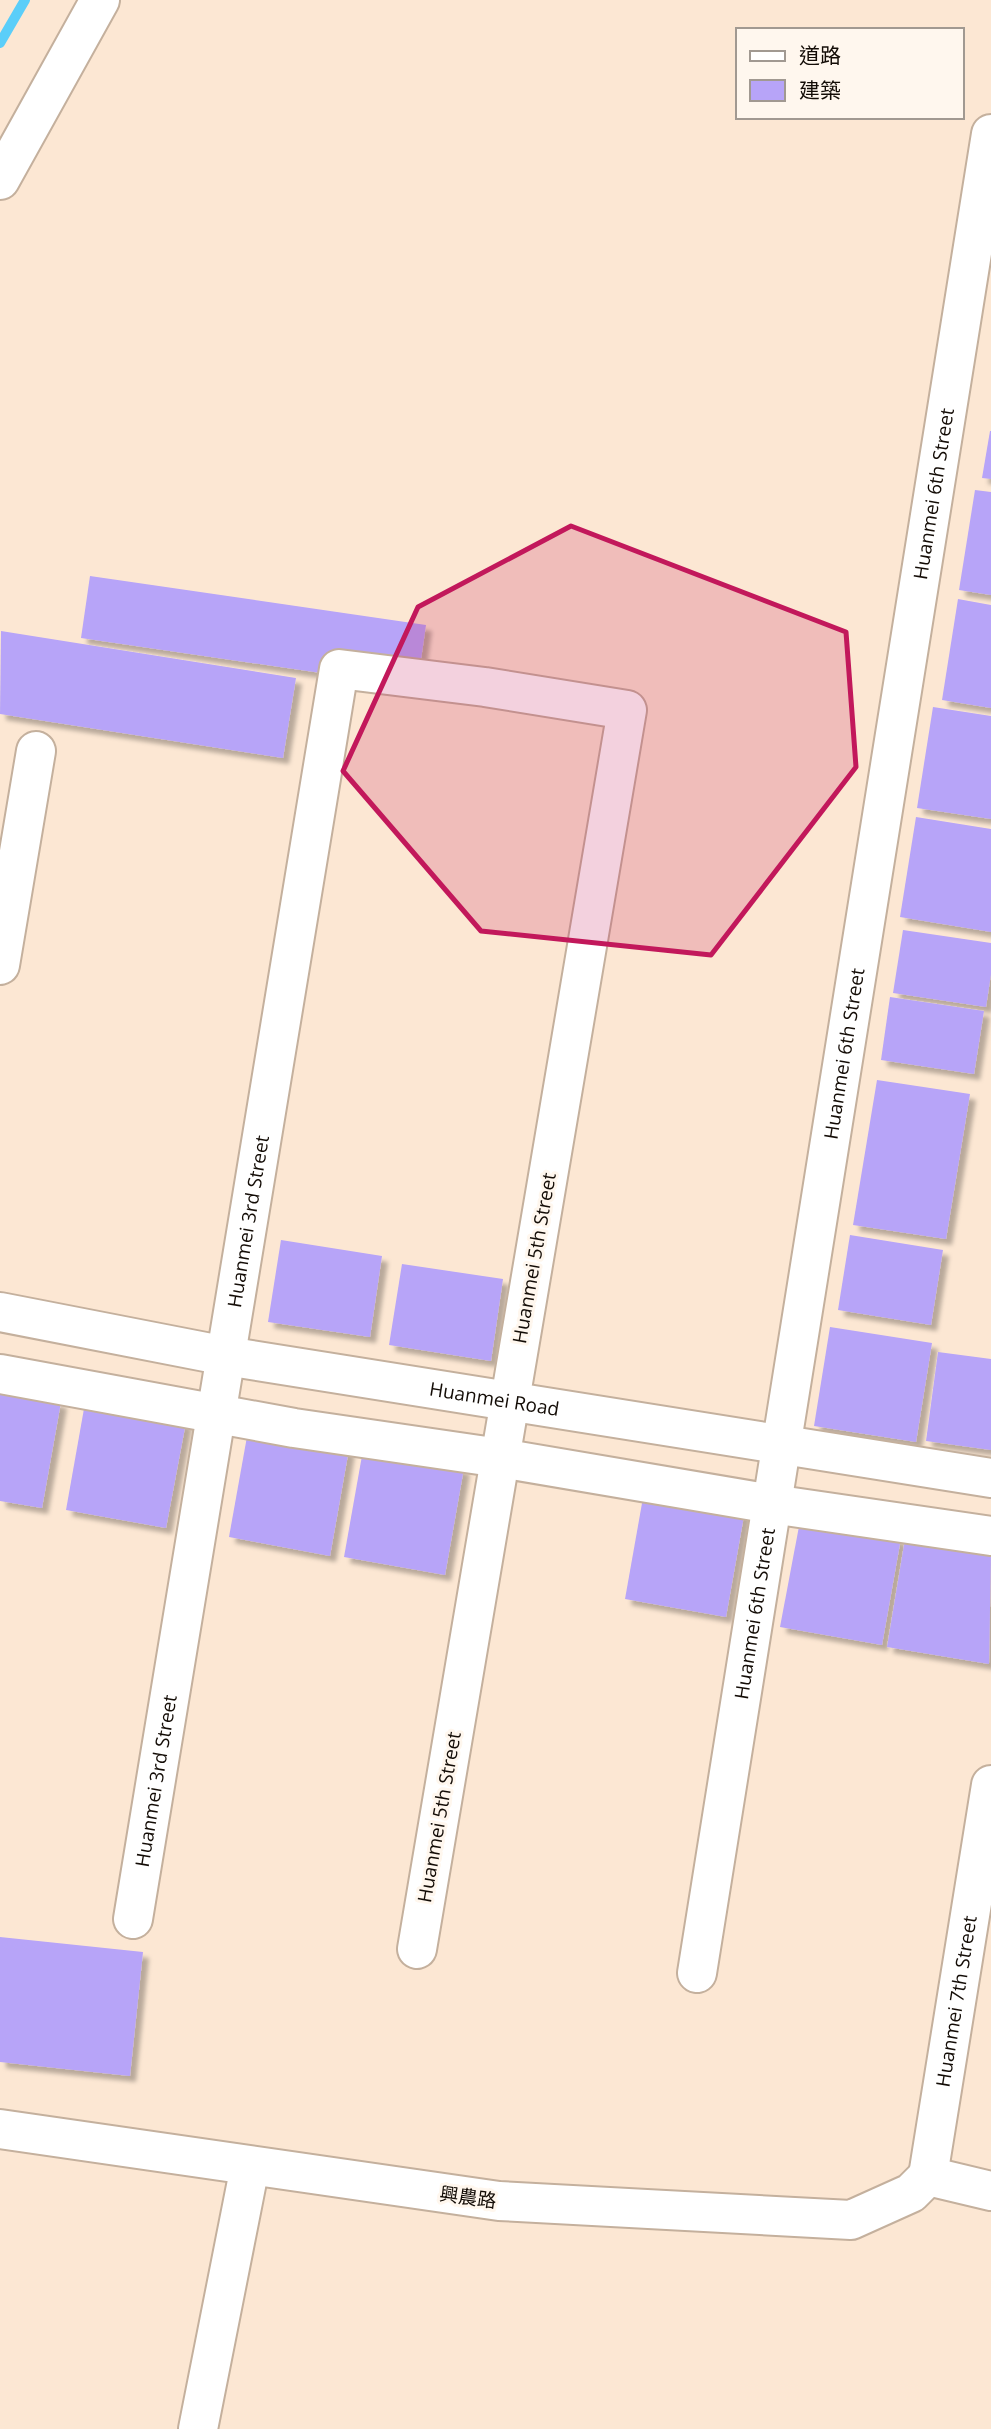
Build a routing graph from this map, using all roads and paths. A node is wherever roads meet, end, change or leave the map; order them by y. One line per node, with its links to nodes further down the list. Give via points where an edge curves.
1 (100, 0): 3 (main road)
2 (991, 134): 12 (main road, Huanmei 6th Street)
3 (0, 180)
4 (485, 687): 8 (main road, Huanmei 3rd Street, via 339,669); 10 (main road, Huanmei 5th Street, via 627,710)
5 (36, 751): 6 (main road)
6 (0, 965)
7 (0, 1312): 8 (main road, Huanmei Road)
8 (226, 1356): 10 (main road, Huanmei Road); 11 (main road, Huanmei 3rd Street)
9 (0, 1374): 11 (main road)
10 (509, 1403): 12 (main road, Huanmei Road); 13 (main road, Huanmei 5th Street)
11 (217, 1413): 13 (main road); 18 (main road, Huanmei 3rd Street)
12 (782, 1444): 14 (main road, Huanmei Road); 15 (main road, Huanmei 6th Street)
13 (500, 1458): 15 (main road); 19 (main road, Huanmei 5th Street)
14 (991, 1478)
15 (772, 1504): 16 (main road); 20 (main road, Huanmei 6th Street)
16 (991, 1536)
17 (991, 1786): 23 (main road, Huanmei 7th Street)
18 (133, 1919)
19 (417, 1949)
20 (698, 1973)
21 (0, 2129): 22 (main road, 興農路)
22 (250, 2166): 23 (main road, 興農路, via 499,2202 851,2220 911,2193); 25 (main road)
23 (928, 2176): 24 (main road)
24 (991, 2191)
25 (198, 2429)

